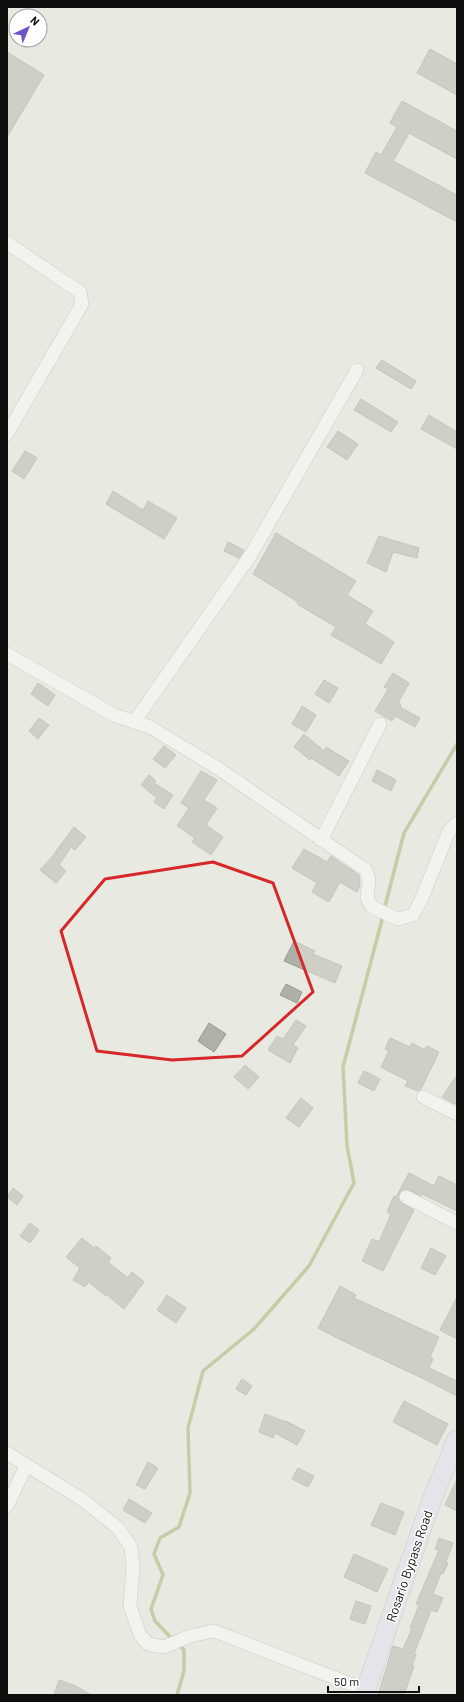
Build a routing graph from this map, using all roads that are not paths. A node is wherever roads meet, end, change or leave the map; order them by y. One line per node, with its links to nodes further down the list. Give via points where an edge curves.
1 (7, 243): 3 (street, via 80,292 82,304)
2 (357, 370): 5 (street, via 250,556)
3 (7, 434)
4 (7, 654): 5 (street, via 114,715)
5 (134, 722): 8 (street, via 150,727 219,769)
6 (380, 724): 8 (street)
7 (457, 823): 8 (street, via 449,831 413,915 398,919 372,907 368,898 369,880 366,870)
8 (321, 840)
9 (422, 1097): 10 (street)
10 (457, 1114)
11 (406, 1197): 12 (street)
12 (457, 1223)
13 (457, 1439): 17 (main road, Rosario Bypass Road, via 431,1502)
14 (7, 1453): 15 (street)
15 (26, 1466): 16 (street); 17 (street, via 83,1500 118,1528 131,1547 133,1568 130,1606 140,1635 148,1644 164,1647 190,1636 214,1631)
16 (7, 1506)
17 (365, 1693)

